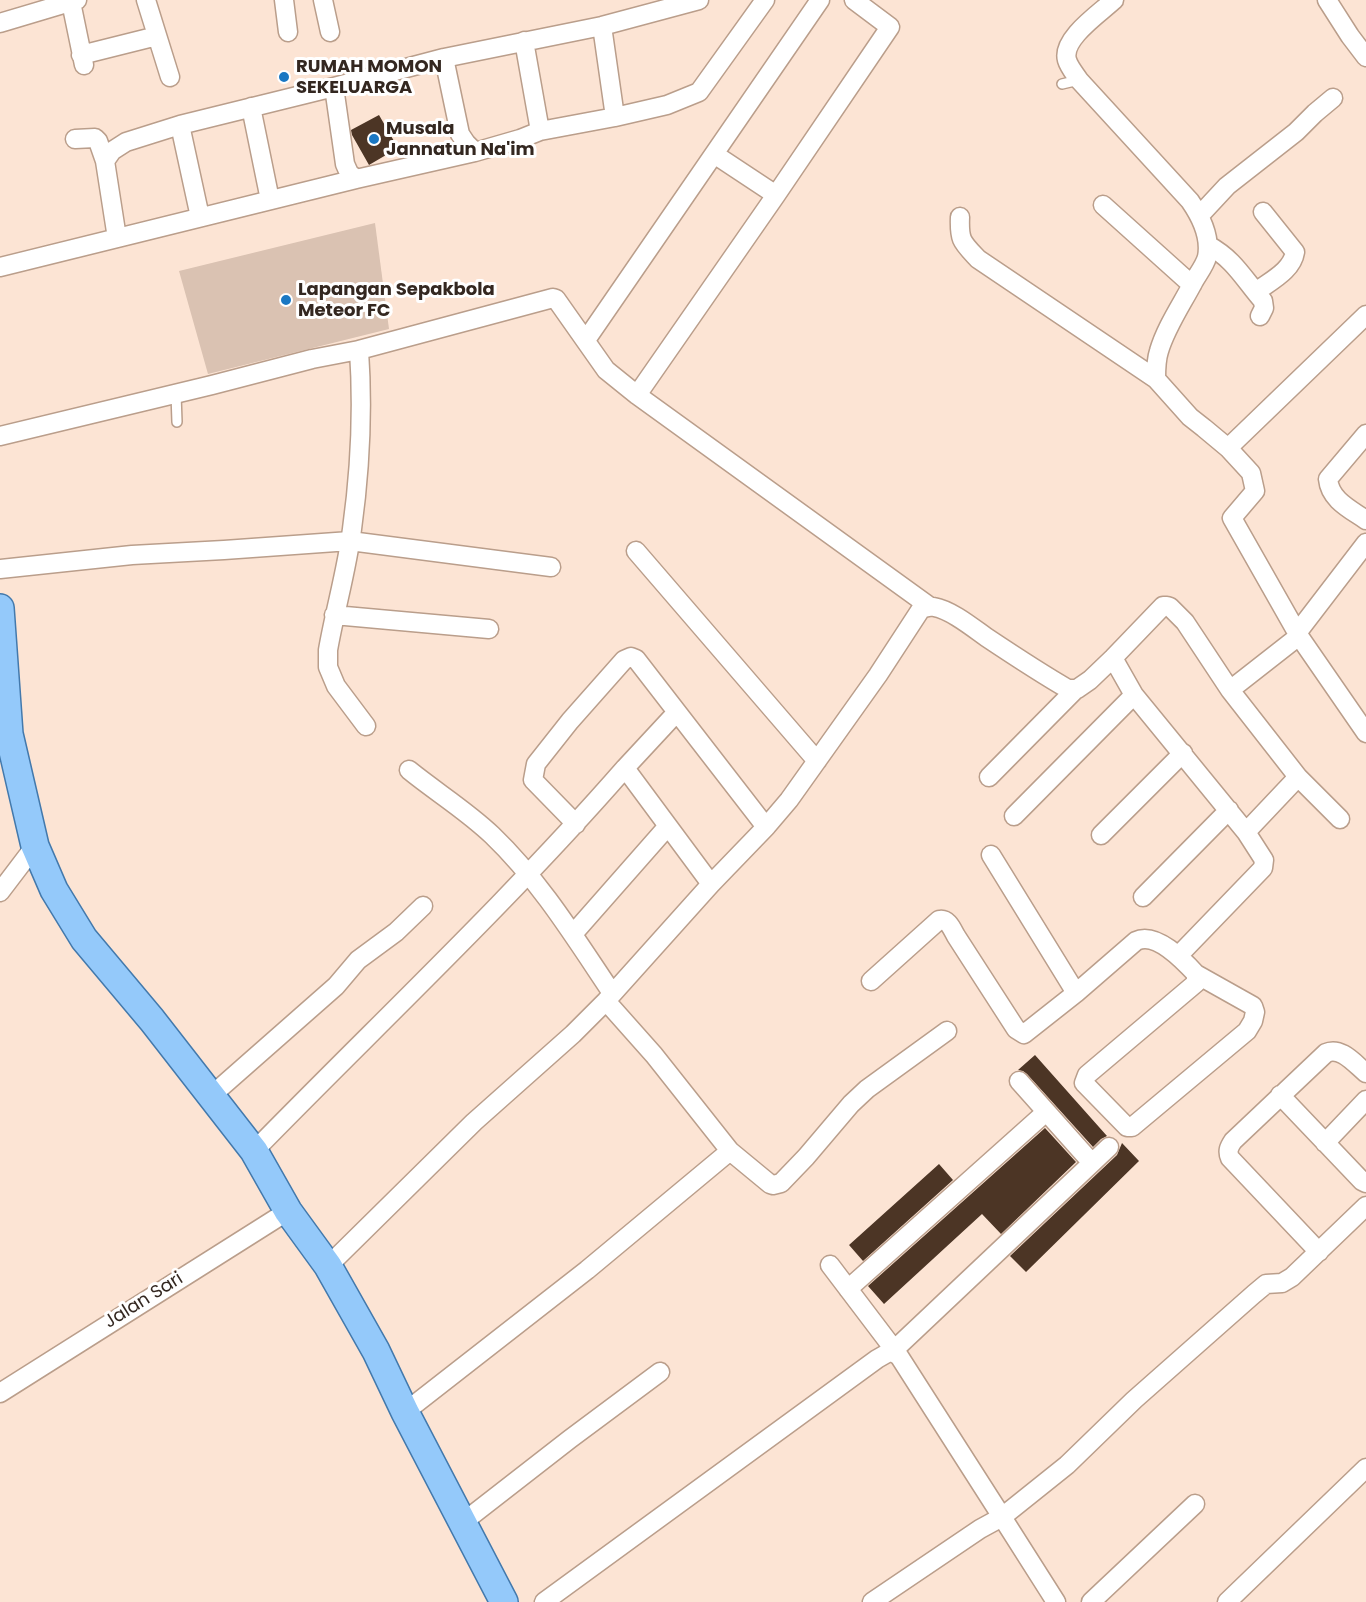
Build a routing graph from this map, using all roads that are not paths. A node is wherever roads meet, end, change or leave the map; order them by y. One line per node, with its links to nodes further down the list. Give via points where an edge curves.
1 (146, 0): 16 (street)
2 (284, 0): 14 (street)
3 (322, 0): 15 (street)
4 (699, 0): 13 (street)
5 (765, 0): 24 (street, via 699,92 667,105)
6 (819, 0): 29 (street)
7 (854, 0): 32 (street, via 891,27)
8 (1114, 0): 11 (street)
9 (1327, 0): 18 (street)
10 (74, 1): 12 (street); 16 (street, via 83,61)
11 (1098, 6): 35 (street, via 1066,50 1070,82)
12 (0, 23)
13 (602, 26): 17 (street); 24 (street)
14 (288, 32)
15 (330, 32)
16 (157, 36): 20 (street)
17 (524, 41): 19 (street); 26 (street)
18 (1366, 57)
19 (444, 58): 21 (street); 28 (street, via 460,134)
20 (170, 77)
21 (334, 87): 23 (street); 31 (street, via 345,164)
22 (1333, 98): 35 (street, via 1296,132)
23 (251, 107): 25 (street); 33 (street)
24 (615, 117): 26 (street)
25 (180, 125): 30 (street, via 126,142); 37 (street)
26 (540, 131): 28 (street)
27 (75, 139): 30 (street, via 95,138)
28 (475, 152): 31 (street)
29 (714, 154): 32 (street); 46 (street)
30 (105, 161): 39 (street)
31 (356, 179): 33 (street)
32 (777, 195): 50 (street)
33 (270, 200): 37 (street)
34 (1103, 205): 42 (street)
35 (1195, 208): 40 (street)
36 (1263, 212): 43 (street, via 1295,252 1290,266)
37 (200, 217): 39 (street)
38 (960, 217): 48 (street, via 959,235 978,259)
39 (117, 238): 41 (street)
40 (1208, 244): 42 (street, via 1207,258); 43 (street, via 1232,262)
41 (0, 267)
42 (1192, 285): 48 (street, via 1159,350)
43 (1256, 292): 45 (street, via 1264,305)
44 (1366, 315): 54 (street)
45 (1260, 316)
46 (586, 340): 47 (street, via 560,302 553,298); 50 (street, via 606,370)
47 (359, 350): 49 (street); 56 (street, via 360,440)
48 (1156, 379): 54 (street, via 1190,417)
49 (176, 394): 51 (lane); 53 (street)
50 (637, 395): 61 (street)
51 (177, 422)
52 (1366, 434): 55 (street, via 1328,479 1335,498)
53 (0, 435)
54 (1228, 448): 65 (street, via 1251,473 1255,491 1232,518)
55 (1366, 520)
56 (350, 541): 59 (street); 60 (street, via 132,555); 63 (street)
57 (1366, 543): 65 (street)
58 (636, 551): 75 (street)
59 (551, 567)
60 (0, 569)
61 (929, 606): 67 (street, via 942,609 1068,690); 75 (street, via 921,609)
62 (0, 608): 73 (main road)
63 (334, 615): 64 (street); 71 (street, via 328,667 336,686)
64 (489, 629)
65 (1298, 635): 68 (street); 72 (street)
66 (1113, 658): 67 (street); 68 (street, via 1167,606 1185,622); 69 (street)
67 (1075, 690): 78 (street)
68 (1230, 690): 79 (street)
69 (1134, 695): 74 (street); 81 (street)
70 (677, 712): 76 (street); 83 (street, via 636,659 624,660 534,769 533,780); 85 (street)
71 (366, 726)
72 (1366, 733)
73 (5, 738): 88 (main road)
74 (1183, 753): 80 (street); 87 (street)
75 (817, 761): 85 (street)
76 (625, 768): 83 (street); 84 (street)
77 (409, 770): 90 (street, via 491,834)
78 (989, 777)
79 (1298, 777): 82 (street); 86 (street)
80 (1229, 810): 86 (street); 93 (street)
81 (1014, 816)
82 (1340, 819)
83 (576, 824): 90 (street)
84 (668, 826): 91 (street); 95 (street)
85 (766, 827): 91 (street)
86 (1246, 832): 96 (street, via 1264,860 1263,868)
87 (1101, 835)
88 (35, 846): 92 (street); 105 (main road, via 54,890 84,939)
89 (991, 855): 99 (street)
90 (529, 874): 95 (street); 110 (street)
91 (711, 884): 100 (street)
92 (0, 892)
93 (1143, 897)
94 (423, 906): 105 (street, via 358,960 336,986)
95 (573, 934): 100 (street)
96 (1179, 955): 97 (street); 99 (street, via 1140,938)
97 (1196, 974): 97 (street, via 1253,1006 1253,1021 1247,1031 1132,1127 1127,1127 1084,1083 1085,1077 1193,986)
98 (871, 981): 99 (street, via 943,919 1021,1033)
99 (1077, 993)
100 (609, 997): 111 (street); 118 (street, via 474,1122)
101 (947, 1031): 111 (street, via 867,1089 781,1183 770,1184)
102 (1366, 1073): 104 (street, via 1343,1054 1330,1051)
103 (1019, 1081): 107 (street)
104 (1281, 1095): 108 (street); 116 (street, via 1233,1141 1228,1153)
105 (211, 1096): 110 (main road)
106 (1366, 1100): 108 (street)
107 (1046, 1112): 112 (street); 119 (street)
108 (1325, 1143): 113 (street)
109 (1109, 1147): 112 (street)
110 (254, 1151): 115 (main road)
111 (730, 1151): 123 (street, via 587,1270)
112 (1092, 1163): 120 (street)
113 (1366, 1183)
114 (1366, 1206): 116 (street)
115 (288, 1210): 118 (main road); 122 (street, Jalan Sari)
116 (1319, 1252): 126 (street, via 1287,1281 1266,1284 1254,1294 1067,1465)
117 (830, 1265): 119 (street)
118 (328, 1266): 123 (main road)
119 (848, 1288): 120 (street)
120 (897, 1353): 126 (street); 129 (street, via 891,1351 877,1359)
121 (660, 1372): 127 (street)
122 (0, 1393)
123 (405, 1412): 127 (main road)
124 (1366, 1468): 133 (street)
125 (1195, 1504): 132 (street)
126 (1002, 1517): 130 (street); 131 (street)
127 (462, 1522): 128 (main road)
128 (504, 1602)
129 (544, 1602)
130 (872, 1602)
131 (1056, 1602)
132 (1091, 1602)
133 (1227, 1602)

